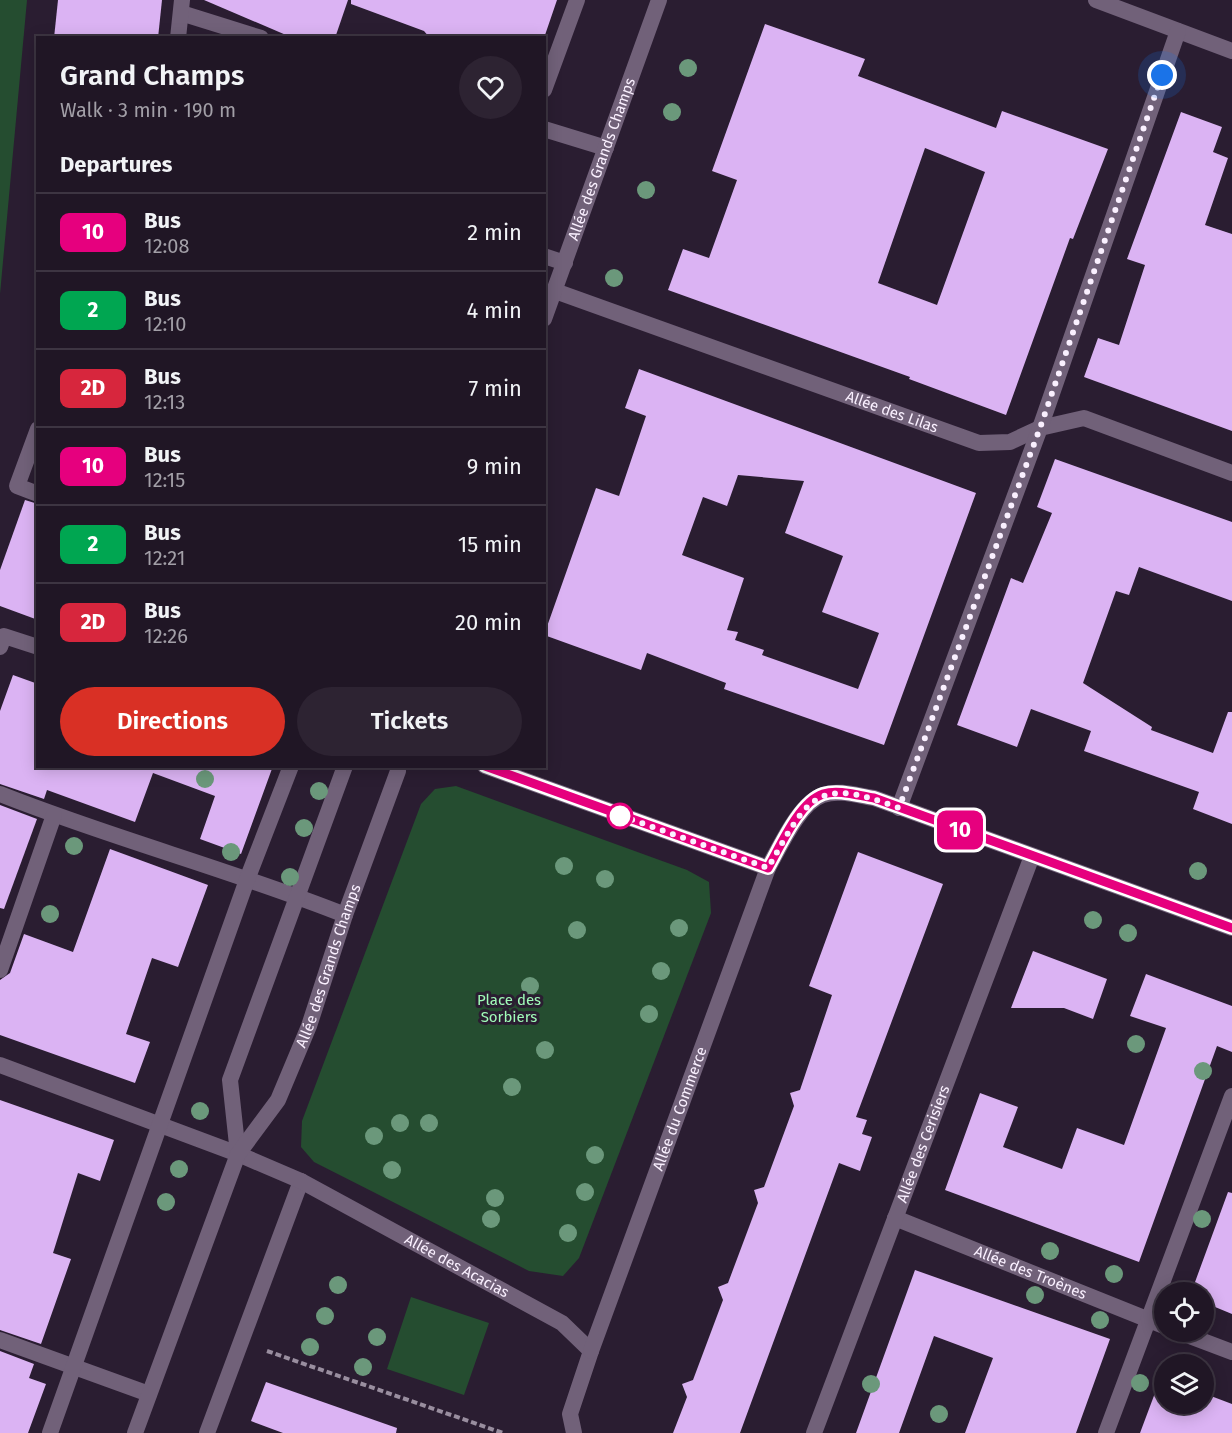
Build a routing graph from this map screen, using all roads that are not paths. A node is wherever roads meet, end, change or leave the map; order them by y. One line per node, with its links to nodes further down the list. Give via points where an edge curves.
1 (577, 0): 9 (street)
2 (659, 0): 11 (street, Allée des Grands Champs)
3 (1096, 0): 5 (street)
4 (182, 7): 6 (street); 7 (street)
5 (1178, 31): 8 (street); 16 (street)
6 (178, 36)
7 (256, 36)
8 (1232, 51)
9 (546, 85)
10 (546, 130): 11 (street)
11 (606, 148): 13 (street, Allée des Grands Champs)
12 (546, 257): 13 (street)
13 (565, 263): 14 (street, Allée des Grands Champs)
14 (555, 291): 15 (street, Allée des Grands Champs); 16 (street, Allée des Lilas, via 979,443 1010,442)
15 (546, 314)
16 (1040, 428): 18 (street, Allée des Lilas, via 1084,418); 27 (street)
17 (36, 434): 19 (street, via 16,486)
18 (1232, 473)
19 (36, 493)
20 (36, 646): 21 (street, via 4,636)
21 (0, 647)
22 (290, 768): 31 (street)
23 (344, 768): 32 (street, Allée des Grands Champs)
24 (394, 768): 33 (street, Allée des Grands Champs)
25 (491, 768): 30 (street)
26 (0, 794): 28 (street)
27 (899, 808): 29 (street, Allée du Commerce); 30 (street, Allée du Commerce, via 864,796 822,795 798,816)
28 (54, 815): 31 (street); 35 (street)
29 (1032, 856): 34 (street, Allée du Commerce); 41 (street, Allée des Cerisiers)
30 (768, 868): 47 (street, Allée du Commerce)
31 (248, 877): 32 (street); 38 (street)
32 (298, 896): 33 (street); 39 (street, Allée des Grands Champs, via 230,1080)
33 (345, 915): 39 (street, Allée des Grands Champs, via 309,1026 278,1101)
34 (1232, 928)
35 (0, 970)
36 (0, 1065): 38 (street, Allée des Acacias)
37 (1232, 1096): 42 (street)
38 (159, 1126): 39 (street, Allée des Acacias); 49 (street)
39 (238, 1154): 40 (street, Allée des Acacias); 50 (street, Allée des Grands Champs)
40 (301, 1181): 47 (street, Allée des Acacias, via 562,1323); 54 (street)
41 (895, 1218): 43 (street, Allée des Troènes); 57 (street, Allée des Cerisiers)
42 (1170, 1282)
43 (1154, 1322)
44 (1154, 1327): 58 (street)
45 (0, 1340): 49 (street)
46 (1206, 1342): 48 (street)
47 (591, 1351): 51 (street)
48 (1232, 1352)
49 (74, 1368): 50 (street); 52 (street)
50 (149, 1394): 53 (street, Allée des Grands Champs)
51 (570, 1414): 55 (street); 56 (street)
52 (50, 1433)
53 (135, 1433)
54 (207, 1433)
55 (563, 1433)
56 (574, 1433)
57 (814, 1433)
58 (1106, 1433)

